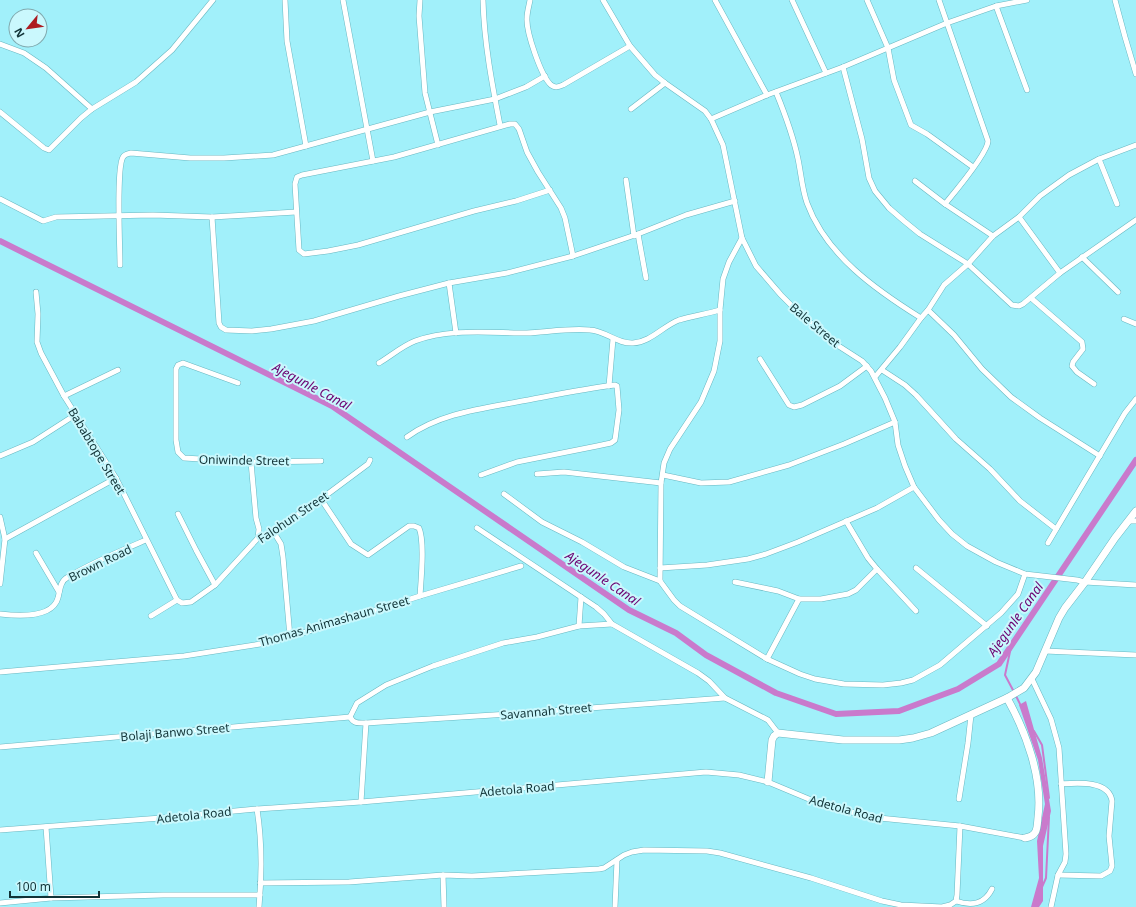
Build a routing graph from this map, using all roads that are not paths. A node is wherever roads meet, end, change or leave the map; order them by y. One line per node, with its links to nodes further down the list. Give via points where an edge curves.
1 (213, 0): 28 (street, via 172,50 136,82)
2 (285, 0): 37 (street, via 286,41)
3 (343, 0): 34 (street)
4 (420, 0): 31 (street, via 425,93)
5 (483, 0): 27 (street, via 484,30)
6 (530, 0): 22 (street, via 526,19 529,37)
7 (603, 0): 17 (street, Bale Street)
8 (715, 0): 26 (street)
9 (792, 0): 20 (street)
10 (867, 0): 18 (street)
11 (939, 0): 15 (street)
12 (1027, 0): 14 (street)
13 (1115, 0): 21 (street)
14 (996, 6): 15 (street); 24 (street)
15 (947, 23): 18 (street); 40 (street, via 988,141)
16 (0, 44): 28 (street, via 24,53 46,68)
17 (630, 46): 22 (street, via 563,85 552,85); 23 (street, Bale Street)
18 (888, 48): 19 (street); 40 (street, via 894,80 911,125)
19 (843, 67): 20 (street); 58 (street, via 862,139 868,178 875,191 889,208 920,234)
20 (826, 73): 25 (street)
21 (1136, 74)
22 (545, 76): 27 (street, via 526,87)
23 (665, 83): 29 (street); 32 (street, Bale Street)
24 (1027, 90)
25 (776, 92): 26 (street); 68 (street, via 794,140 807,202 822,234 864,279)
26 (767, 95): 32 (street)
27 (495, 99): 31 (street); 33 (street)
28 (92, 109): 30 (street, via 47,150)
29 (631, 109)
30 (0, 112)
31 (430, 112): 34 (street); 35 (street)
32 (711, 118): 45 (street, Bale Street, via 723,145)
33 (500, 126): 35 (street); 43 (street, via 515,124 519,129 528,152)
34 (367, 129): 37 (street); 39 (street)
35 (438, 145): 39 (street)
36 (1136, 145): 38 (street)
37 (306, 146): 49 (street, via 255,157 190,158 125,154 120,165)
38 (1099, 159): 47 (street); 51 (street, via 1056,183)
39 (373, 161): 48 (street, via 297,178)
40 (973, 167): 46 (street)
41 (626, 180): 53 (street)
42 (915, 181): 46 (street)
43 (550, 190): 48 (street, via 358,246 304,254 299,250); 56 (street, via 566,218)
44 (0, 199): 49 (street, via 41,221 56,217)
45 (734, 201): 53 (street, via 686,215); 55 (street, Bale Street)
46 (945, 204): 54 (street)
47 (1117, 204)
48 (296, 212): 50 (street)
49 (120, 215): 50 (street); 59 (street)
50 (212, 217): 62 (street, via 217,316 221,328 226,330 271,329 314,321)
51 (1019, 217): 54 (street); 60 (street)
52 (1136, 220): 57 (street)
53 (636, 235): 56 (street); 61 (street)
54 (993, 236): 58 (street)
55 (742, 238): 66 (street, via 723,279); 75 (street, Bale Street, via 756,266 781,295 817,329)
56 (573, 256): 62 (street, via 507,273)
57 (1082, 257): 60 (street); 64 (street)
58 (968, 264): 65 (street, via 1012,305 1019,306); 67 (street, via 944,284)
59 (120, 265)
60 (1060, 273): 65 (street)
61 (646, 278)
62 (450, 283): 71 (street)
63 (36, 292): 82 (street, Bababtope Street, via 37,342 48,369)
64 (1118, 292)
65 (1031, 298): 80 (street, via 1082,342 1083,349 1072,366)
66 (720, 310): 72 (street, via 678,321 640,342 622,342); 94 (street, via 720,340 714,371 701,402 670,449 664,463)
67 (928, 310): 68 (street); 88 (street, via 1011,397)
68 (921, 318): 77 (street)
69 (1124, 319): 70 (street)
70 (1136, 324)
71 (456, 333): 72 (street, via 527,333 588,329); 74 (street, via 416,341)
72 (613, 338): 81 (street)
73 (760, 359): 75 (street, via 789,405 794,407 840,386)
74 (379, 363)
75 (867, 366): 78 (street, Bale Street)
76 (118, 370): 82 (street)
77 (882, 370): 78 (street); 106 (street, via 916,395 956,439 990,469 1020,501)
78 (875, 377): 85 (street, Bale Street)
79 (238, 383): 91 (street, Oniwinde Street, via 183,363 178,365 176,440 178,452 184,458)
80 (1094, 384)
81 (609, 386): 86 (street, via 473,411 421,427); 93 (street, via 618,387 619,410 615,440 611,443 517,462)
82 (64, 396): 84 (street, Bababtope Street)
83 (1136, 399): 88 (street, via 1125,412)
84 (76, 415): 87 (street, via 33,442); 95 (street, Bababtope Street)
85 (895, 422): 94 (street, via 790,465 729,482 701,484); 97 (street, Bale Street, via 898,445)
86 (407, 436)
87 (0, 456)
88 (1100, 456): 106 (street)
89 (370, 460): 99 (street, Falohun Street)
90 (321, 461): 91 (street, Oniwinde Street)
91 (251, 462): 108 (street)
92 (537, 474): 96 (street, via 564,472)
93 (481, 475)
94 (663, 475): 96 (street)
95 (116, 478): 109 (street); 110 (street, Bababtope Street)
96 (661, 483): 114 (street)
97 (914, 487): 104 (street); 117 (street, Bale Street, via 952,534 981,554)
98 (504, 494): 118 (street, via 542,522 624,567)
99 (321, 499): 107 (street, Falohun Street); 125 (street, via 351,544 368,555 409,526 417,526 420,533)
100 (1136, 511): 103 (street)
101 (178, 514): 122 (street)
102 (0, 517): 109 (street)
103 (1133, 521): 120 (street, via 1116,538)
104 (846, 522): 114 (street, via 748,559); 116 (street)
105 (477, 528): 126 (street)
106 (1056, 529): 111 (street)
107 (273, 531): 108 (street, Falohun Street); 135 (street, via 283,557)
108 (258, 538): 122 (street, Falohun Street)
109 (5, 540): 121 (street)
110 (146, 540): 124 (street, Brown Road, via 66,578); 128 (street, Bababtope Street)
111 (1048, 543)
112 (36, 553): 124 (street)
113 (521, 566): 125 (street, Thomas Animashaun Street)
114 (660, 568): 118 (street)
115 (916, 568): 134 (street)
116 (877, 569): 127 (street, via 856,590 848,594 821,599); 129 (street)
117 (1025, 574): 120 (street, Bale Street); 134 (street, via 1018,594)
118 (660, 581): 138 (street, via 680,606)
119 (735, 582): 127 (street, via 778,591)
120 (1085, 582): 123 (street, Bale Street); 136 (street, via 1065,608)
121 (0, 584)
122 (215, 585): 128 (street, Falohun Street, via 192,602)
123 (1136, 585)
124 (59, 592): 130 (street, Brown Road, via 54,605 42,612 17,616)
125 (420, 596): 135 (street, Thomas Animashaun Street)
126 (581, 597): 132 (street, via 601,611); 133 (street)
127 (799, 599): 138 (street)
128 (179, 602): 131 (street, Falohun Street)
129 (916, 611)
130 (0, 614)
131 (151, 616)
132 (612, 624): 133 (street); 142 (street, via 698,673)
133 (579, 626): 144 (street, via 504,643 433,666 386,685 357,703)
134 (987, 626): 138 (street, via 940,665 913,680 901,683 844,684 800,674)
135 (290, 637): 139 (street, Thomas Animashaun Street, via 184,656)
136 (1045, 651): 137 (street); 140 (street)
137 (1136, 655)
138 (767, 659)
139 (0, 672)
140 (1032, 679): 141 (street, via 1024,688); 149 (street, via 1055,733 1059,748)
141 (1010, 696): 143 (street); 156 (street, via 1032,758 1039,791 1037,829 1035,834)
142 (726, 698): 145 (street, Savannah Street); 146 (street, via 768,720)
143 (971, 715): 146 (street, via 931,733 899,740 829,740); 150 (street)
144 (350, 717): 145 (street, Savannah Street, via 357,723); 147 (street, Bolaji Banwo Street)
145 (366, 723): 151 (street)
146 (778, 733): 148 (street, via 772,740)
147 (0, 747)
148 (768, 782): 151 (street, Adetola Road, via 739,775 706,772); 153 (street, Adetola Road, via 795,795 869,817)
149 (1061, 784): 159 (street, via 1066,854); 159 (street, via 1090,784 1106,789 1112,795 1109,836 1112,866 1110,871 1101,876)
150 (959, 799)
151 (361, 802): 152 (street, Adetola Road)
152 (258, 809): 154 (street, Adetola Road); 160 (street, via 261,833)
153 (960, 826): 156 (street, Adetola Road); 164 (street)
154 (46, 827): 155 (street, Adetola Road); 163 (street)
155 (0, 830)
156 (1025, 838)
157 (617, 860): 158 (street, via 599,869 472,876); 164 (street, via 624,855 644,850 707,851 811,878 900,905 942,907); 168 (street)
158 (443, 875): 160 (street, via 349,882); 167 (street)
159 (1058, 876): 169 (street)
160 (260, 883): 162 (street)
161 (992, 889): 164 (street, via 986,898 974,904)
162 (260, 895): 163 (street); 166 (street)
163 (51, 898): 165 (street)
164 (956, 901)
165 (0, 903)
166 (258, 907)
167 (444, 907)
168 (615, 907)
169 (1051, 907)

